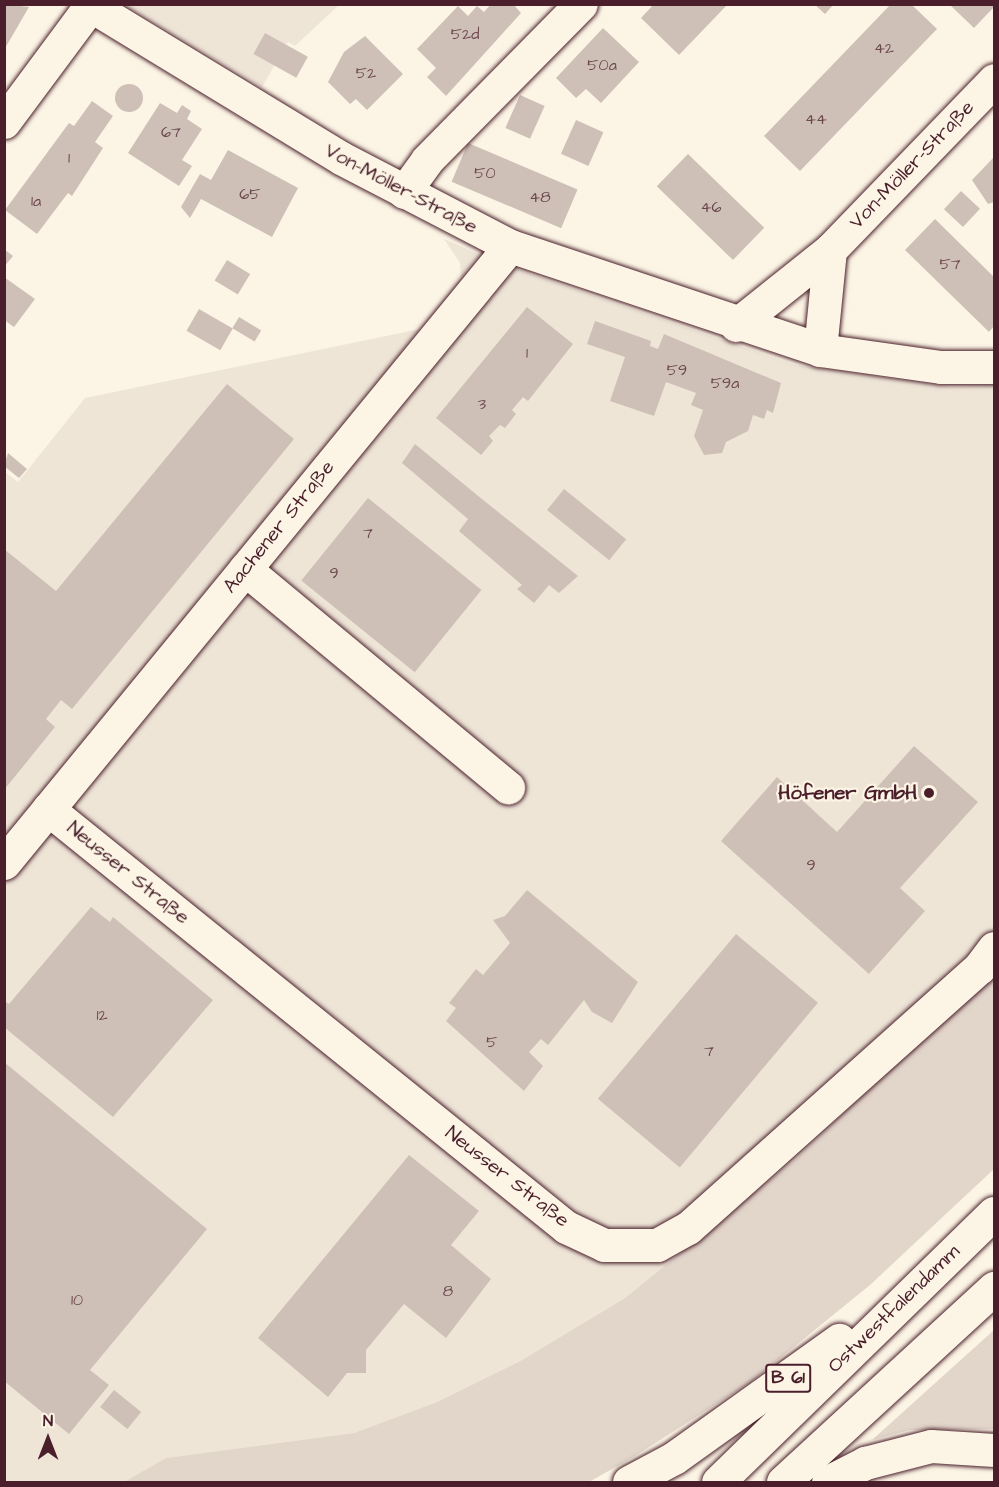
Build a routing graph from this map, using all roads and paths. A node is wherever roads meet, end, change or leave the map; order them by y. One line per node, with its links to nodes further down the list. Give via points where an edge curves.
1 (581, 4): 5 (main road, via 427,160)
2 (89, 5): 4 (main road); 5 (main road, Von-Möller-Straße, via 210,82)
3 (994, 80): 7 (main road, Von-Möller-Straße)
4 (4, 122)
5 (404, 192): 6 (main road, Von-Möller-Straße)
6 (510, 246): 8 (main road, Von-Möller-Straße); 11 (main road, Aachener Straße)
7 (830, 250): 8 (main road, Von-Möller-Straße); 9 (main road)
8 (736, 325): 9 (main road, Von-Möller-Straße)
9 (820, 350): 10 (main road, Von-Möller-Straße, via 940,367)
10 (994, 367)
11 (245, 569): 12 (main road); 13 (main road, Aachener Straße)
12 (508, 787)
13 (48, 809): 14 (main road, Aachener Straße); 15 (main road, Neusser Straße, via 566,1227 604,1245 657,1245 688,1228 979,968)
14 (4, 862)
15 (994, 948)
16 (994, 1213): 17 (main road, Ostwestfalendamm / B 61)
17 (940, 1263): 20 (main road, B 61, via 771,1391); 21 (main road, Ostwestfalendamm / B 61)
18 (994, 1288): 22 (main road)
19 (994, 1450): 23 (main road, via 931,1446 865,1463)
20 (629, 1482)
21 (718, 1482)
22 (783, 1482)
23 (828, 1482)

